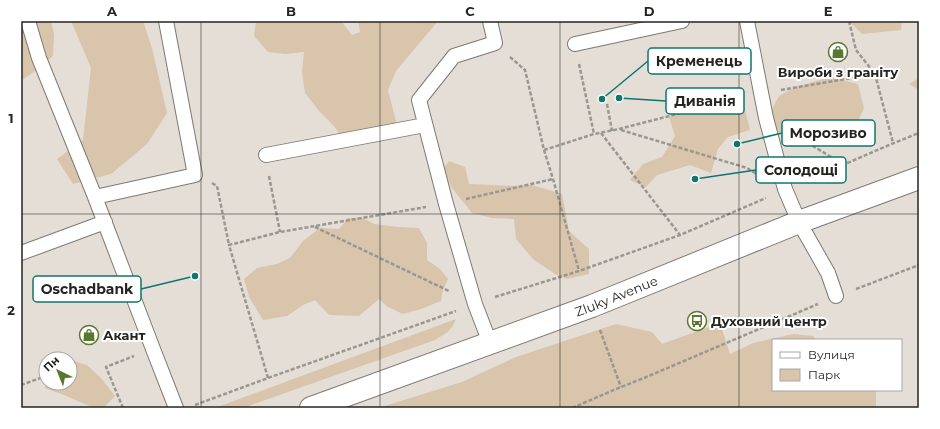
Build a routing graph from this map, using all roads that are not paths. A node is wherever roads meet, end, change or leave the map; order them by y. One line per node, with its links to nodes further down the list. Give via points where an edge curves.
1 (28, 21): 10 (lane)
2 (166, 21): 10 (lane, via 195,175)
3 (490, 21): 7 (lane, via 495,43 454,56 419,100)
4 (682, 21): 6 (lane)
5 (747, 21): 12 (lane, via 766,118 785,189)
6 (575, 44)
7 (425, 125): 8 (lane); 15 (lane, via 475,304)
8 (266, 156)
9 (919, 178): 12 (main road, Zluky Avenue)
10 (95, 197): 11 (lane)
11 (105, 222): 13 (lane); 16 (lane)
12 (799, 222): 14 (lane, via 828,273); 15 (main road, Zluky Avenue, via 592,306)
13 (21, 253)
14 (836, 296)
15 (490, 343): 17 (main road, Zluky Avenue)
16 (176, 408)
17 (310, 408)

